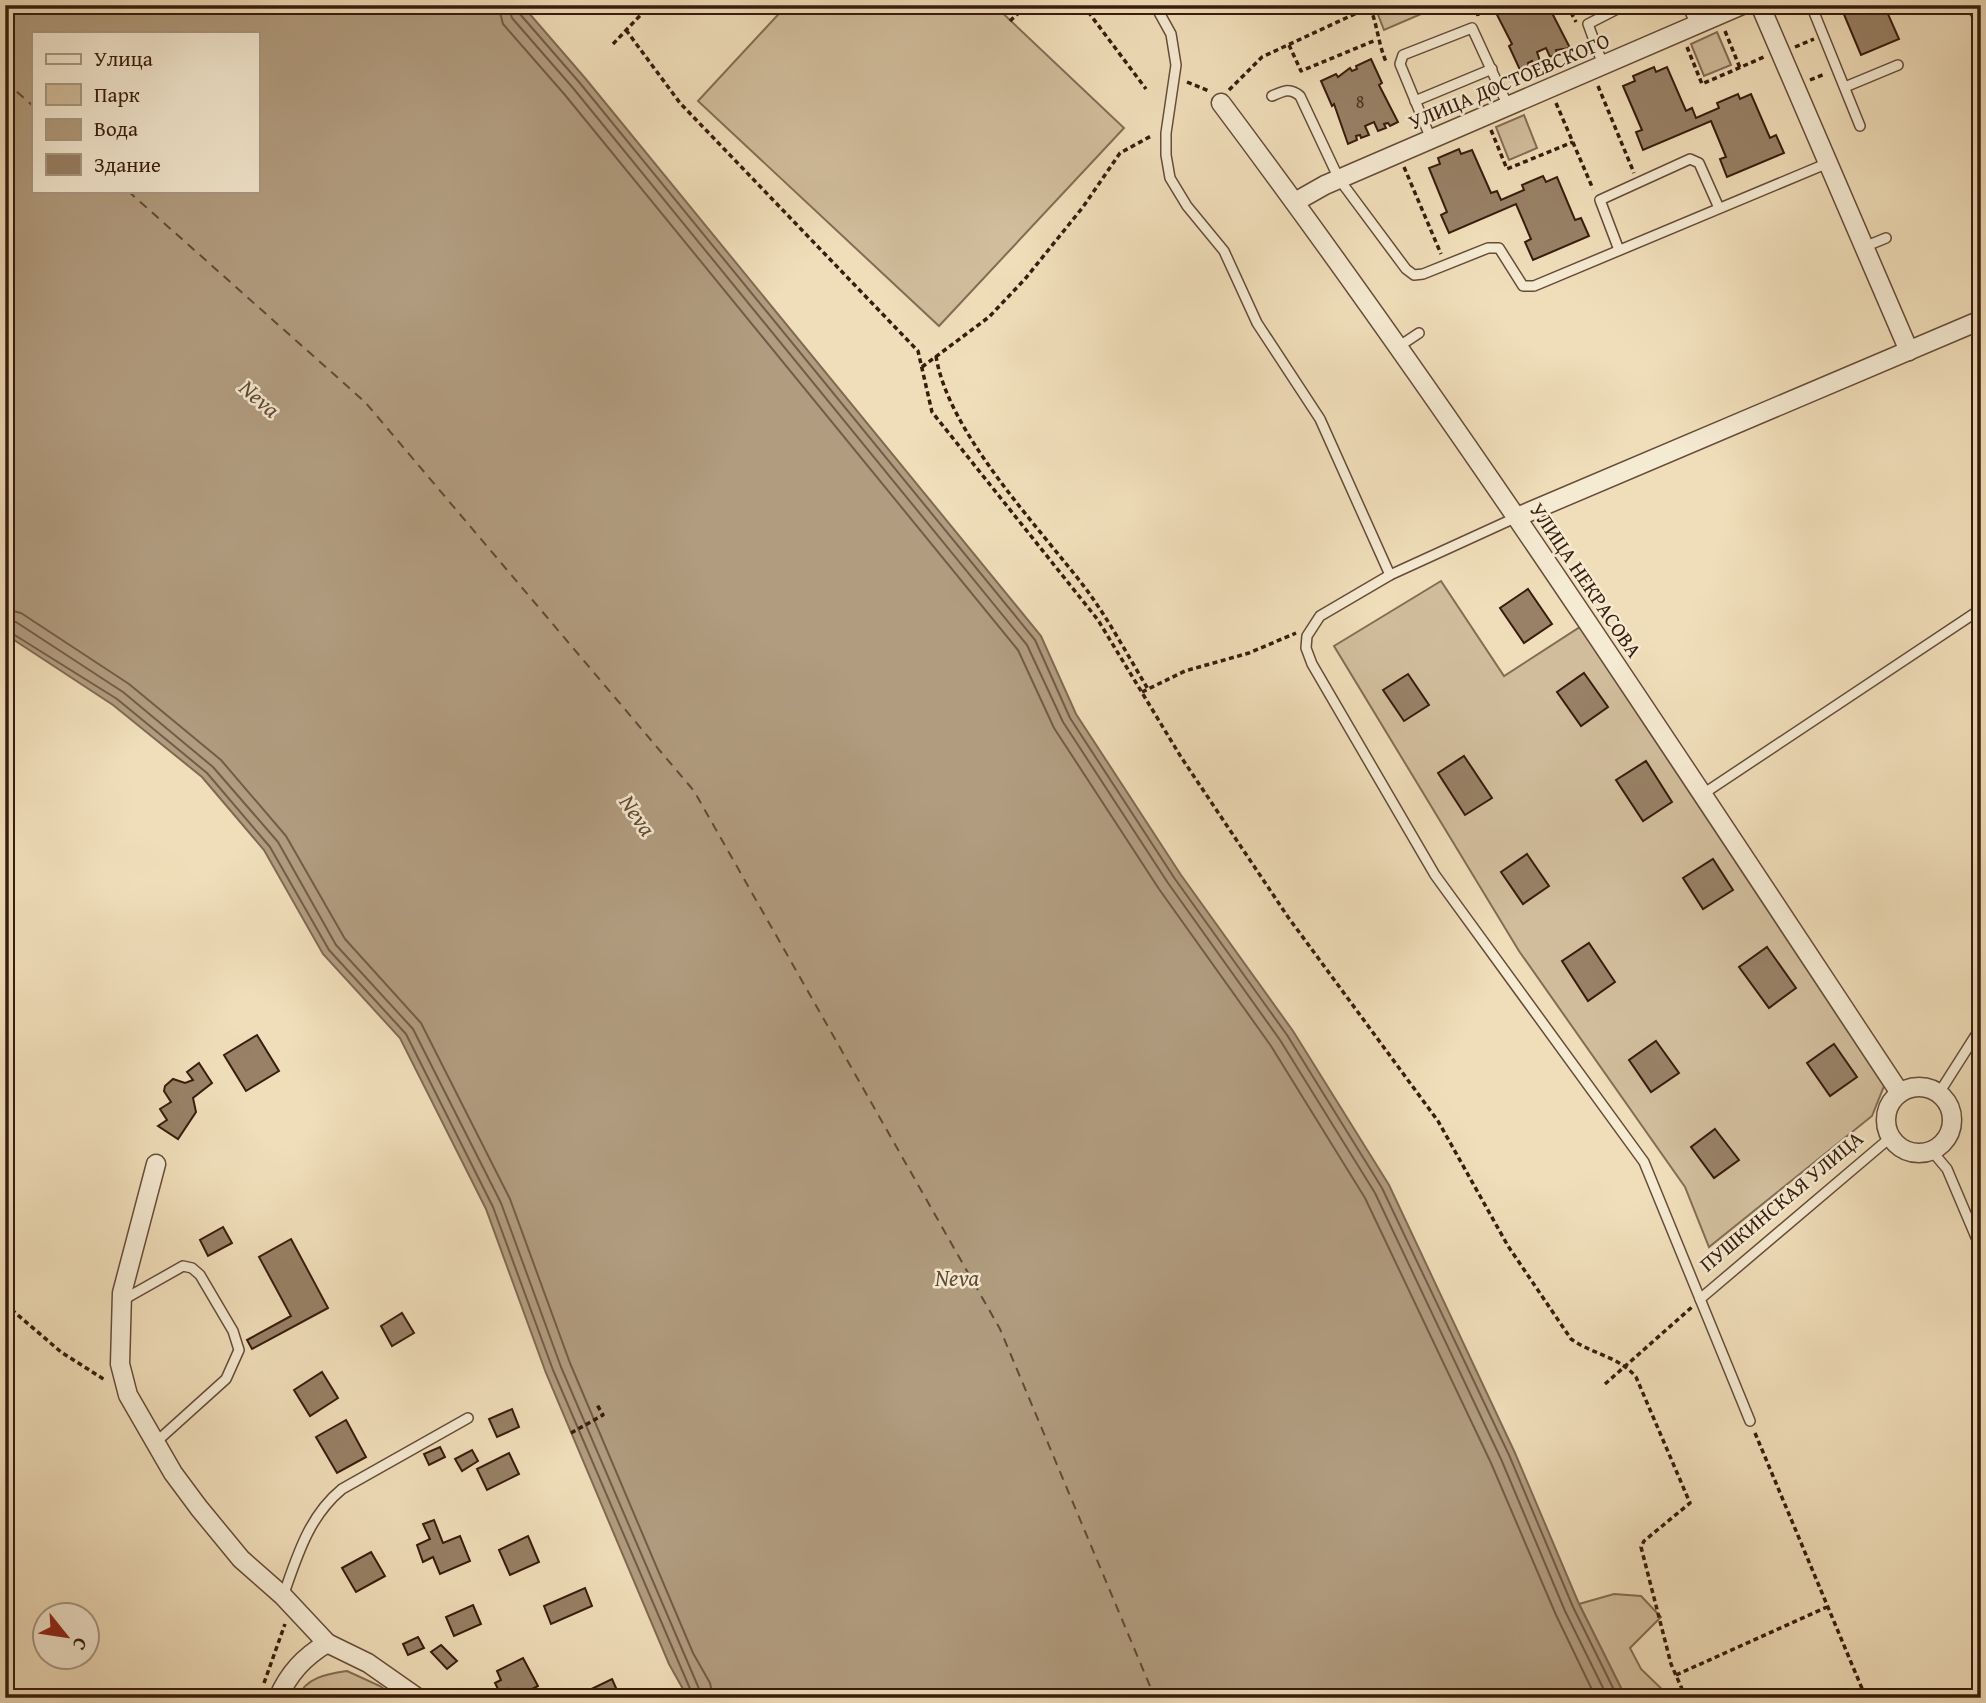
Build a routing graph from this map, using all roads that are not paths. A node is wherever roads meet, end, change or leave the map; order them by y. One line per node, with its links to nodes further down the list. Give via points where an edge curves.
1 (1155, 5): 32 (lane, via 1171,34 1175,78 1166,155 1175,186 1224,251 1257,323 1320,419)
2 (1625, 5): 11 (lane, via 1588,24)
3 (1687, 5): 9 (lane)
4 (1742, 5): 9 (street, УЛИЦА ДОСТОЕВСКОГО)
5 (1760, 5): 20 (street)
6 (1811, 5): 13 (lane)
7 (1975, 5): 8 (street)
8 (1981, 13)
9 (1688, 29): 11 (street, УЛИЦА ДОСТОЕВСКОГО)
10 (1898, 65): 13 (lane)
11 (1597, 67): 17 (street, УЛИЦА ДОСТОЕВСКОГО)
12 (1492, 69): 15 (lane); 15 (lane, via 1472,28 1454,33 1400,59); 17 (lane)
13 (1844, 87): 18 (lane)
14 (1272, 96): 21 (lane, via 1285,90 1300,96)
15 (1415, 102): 19 (lane)
16 (1221, 103): 22 (street, УЛИЦА НЕКРАСОВА)
17 (1508, 106): 19 (street, УЛИЦА ДОСТОЕВСКОГО)
18 (1860, 126)
19 (1431, 139): 21 (street, УЛИЦА ДОСТОЕВСКОГО)
20 (1828, 163): 23 (lane); 25 (street)
21 (1339, 179): 22 (street, УЛИЦА ДОСТОЕВСКОГО); 26 (lane, via 1414,275 1499,248 1523,286 1534,286)
22 (1295, 202): 29 (street, УЛИЦА НЕКРАСОВА)
23 (1719, 208): 26 (lane); 26 (lane, via 1696,159 1638,181 1600,200)
24 (1886, 238): 25 (lane)
25 (1864, 247): 30 (street)
26 (1619, 250)
27 (1981, 320): 30 (street)
28 (1419, 333): 29 (lane)
29 (1398, 347): 31 (street, УЛИЦА НЕКРАСОВА)
30 (1909, 351): 31 (street)
31 (1517, 517): 32 (lane); 34 (street, УЛИЦА НЕКРАСОВА)
32 (1390, 575): 42 (lane, via 1320,615 1306,648 1312,664 1435,875 1644,1162)
33 (1981, 609): 34 (lane)
34 (1703, 794): 36 (street, УЛИЦА НЕКРАСОВА)
35 (1981, 1027): 37 (lane)
36 (1900, 1093): 37 (street, via 1913,1087); 38 (street, via 1892,1099 1886,1118)
37 (1939, 1093): 39 (street, via 1948,1104 1950,1130)
38 (1891, 1138): 39 (street, via 1909,1151); 42 (lane, ПУШКИНСКАЯ УЛИЦА)
39 (1931, 1150): 41 (lane, via 1947,1169)
40 (156, 1164): 43 (street)
41 (1981, 1249)
42 (1700, 1299): 45 (lane)
43 (121, 1301): 46 (street, via 120,1364 128,1395); 46 (lane, via 183,1266 192,1268 233,1331 239,1350 226,1378)
44 (468, 1418): 47 (lane, via 326,1502 308,1529)
45 (1750, 1421)
46 (155, 1443): 47 (street, via 199,1508 242,1559)
47 (283, 1597): 48 (street)
48 (327, 1643): 49 (street, via 307,1655); 50 (street, via 369,1663)
49 (278, 1698)
50 (418, 1698)

